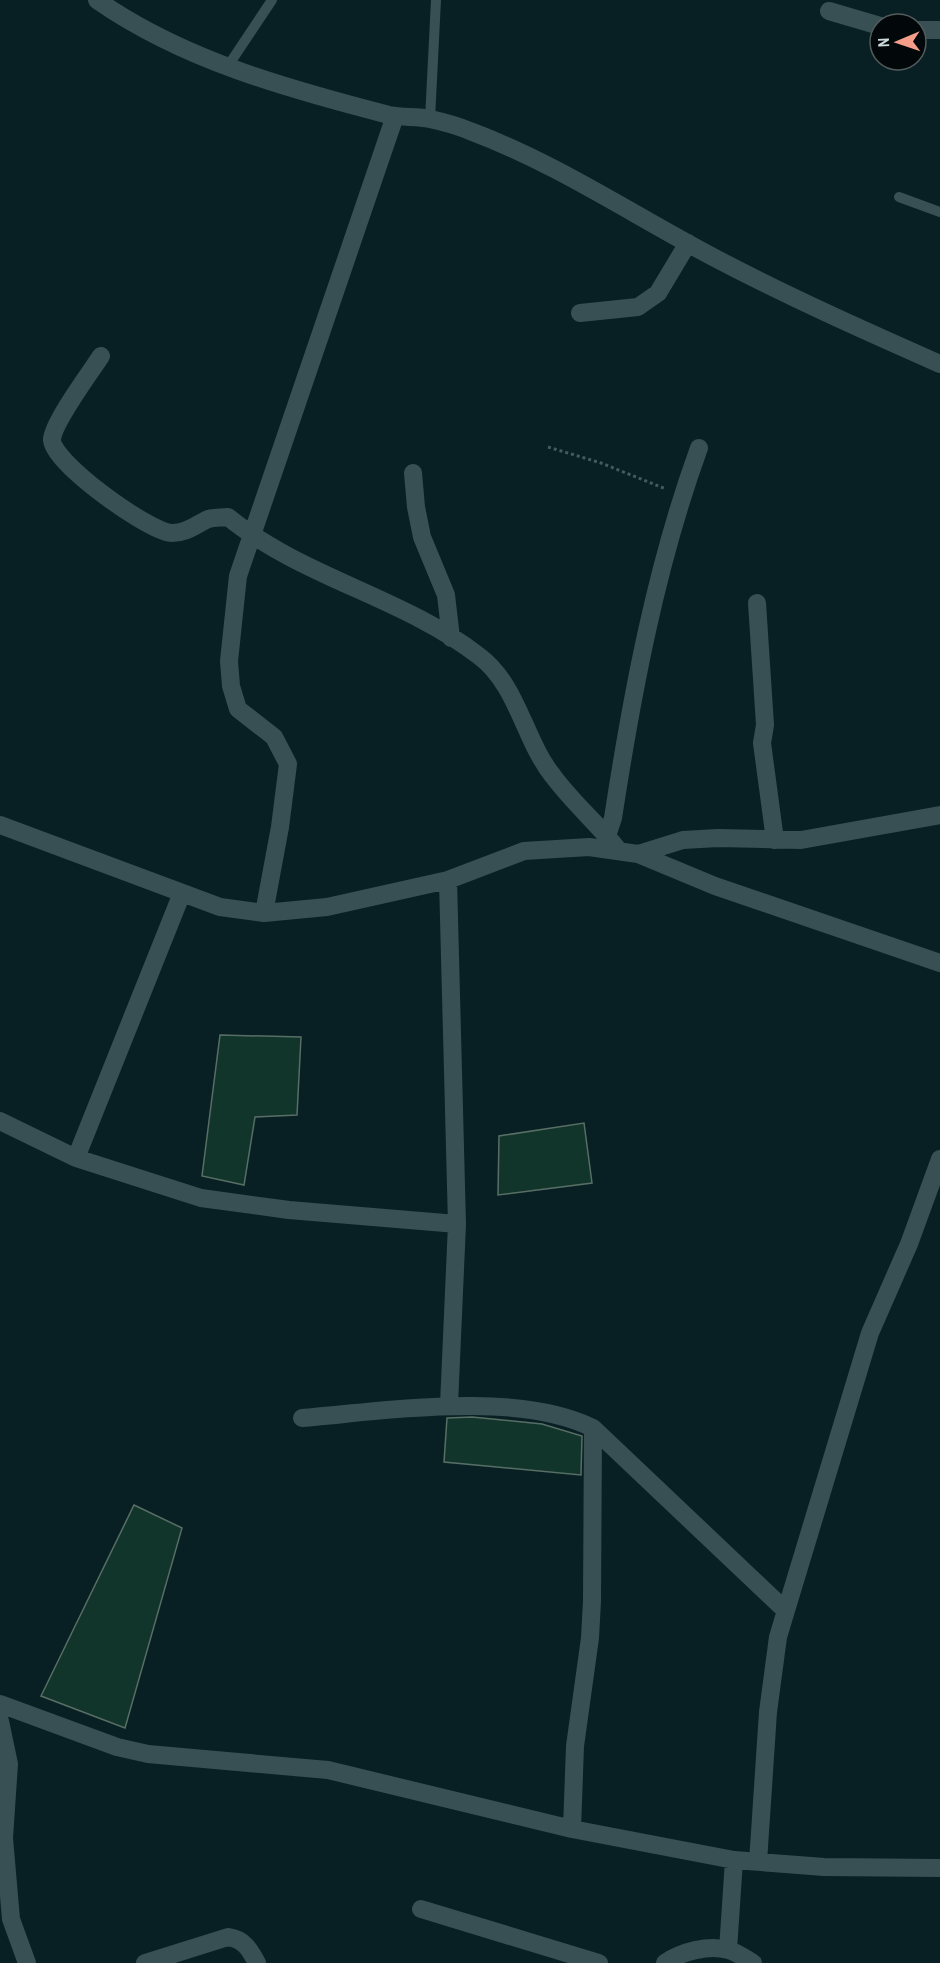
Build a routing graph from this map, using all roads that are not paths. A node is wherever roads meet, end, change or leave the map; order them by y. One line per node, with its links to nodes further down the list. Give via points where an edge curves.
1 (97, 0): 6 (street, via 141,29)
2 (272, 0): 6 (lane)
3 (436, 0): 8 (lane)
4 (829, 11): 5 (street)
5 (868, 22)
6 (228, 66): 7 (street, via 316,96)
7 (395, 116): 8 (street); 17 (street)
8 (430, 119): 11 (street, via 538,160)
9 (899, 197): 10 (lane)
10 (940, 212)
11 (688, 243): 12 (street, via 658,294 638,307); 14 (street)
12 (579, 313)
13 (101, 356): 17 (street, via 69,404 52,438 53,449 84,480 148,524 170,533 187,531 208,519 228,517)
14 (940, 364)
15 (699, 448): 22 (street, via 656,586)
16 (413, 474): 19 (street, via 422,537 447,595)
17 (253, 537): 19 (street, via 362,593 421,618); 28 (street, via 238,576 229,661 231,686 238,709 274,737 288,764)
18 (757, 603): 23 (street, via 765,725 762,743)
19 (451, 638): 22 (street, via 481,657 500,680 551,775)
20 (940, 815): 23 (street, via 801,840)
21 (0, 825): 27 (street)
22 (607, 836): 24 (street)
23 (775, 840): 25 (street, via 683,840)
24 (620, 852): 25 (street); 26 (street, via 589,847 524,851)
25 (638, 854): 29 (street, via 715,886)
26 (448, 880): 28 (street, via 327,907); 33 (street)
27 (182, 893): 28 (street, via 219,907); 31 (street)
28 (264, 913)
29 (940, 963)
30 (0, 1121): 31 (street)
31 (76, 1158): 33 (street, via 201,1198 289,1210)
32 (940, 1159): 37 (street, via 870,1333)
33 (457, 1224): 34 (street)
34 (449, 1405): 35 (street); 36 (street, via 570,1416)
35 (302, 1418)
36 (593, 1428): 37 (street); 40 (street, via 592,1601 575,1746)
37 (785, 1610): 42 (street, via 771,1674)
38 (0, 1704): 40 (street, via 117,1747 158,1755 328,1770)
39 (0, 1720): 46 (street, via 9,1764 4,1839 11,1919)
40 (572, 1829): 41 (street)
41 (734, 1860): 42 (street); 45 (street)
42 (758, 1862): 43 (street)
43 (940, 1868)
44 (421, 1909): 49 (street)
45 (728, 1950): 50 (street, via 703,1949); 51 (street)
46 (27, 1963)
47 (144, 1963): 48 (street, via 228,1937 238,1938)
48 (257, 1963)
49 (599, 1963)
50 (665, 1963)
51 (753, 1963)

